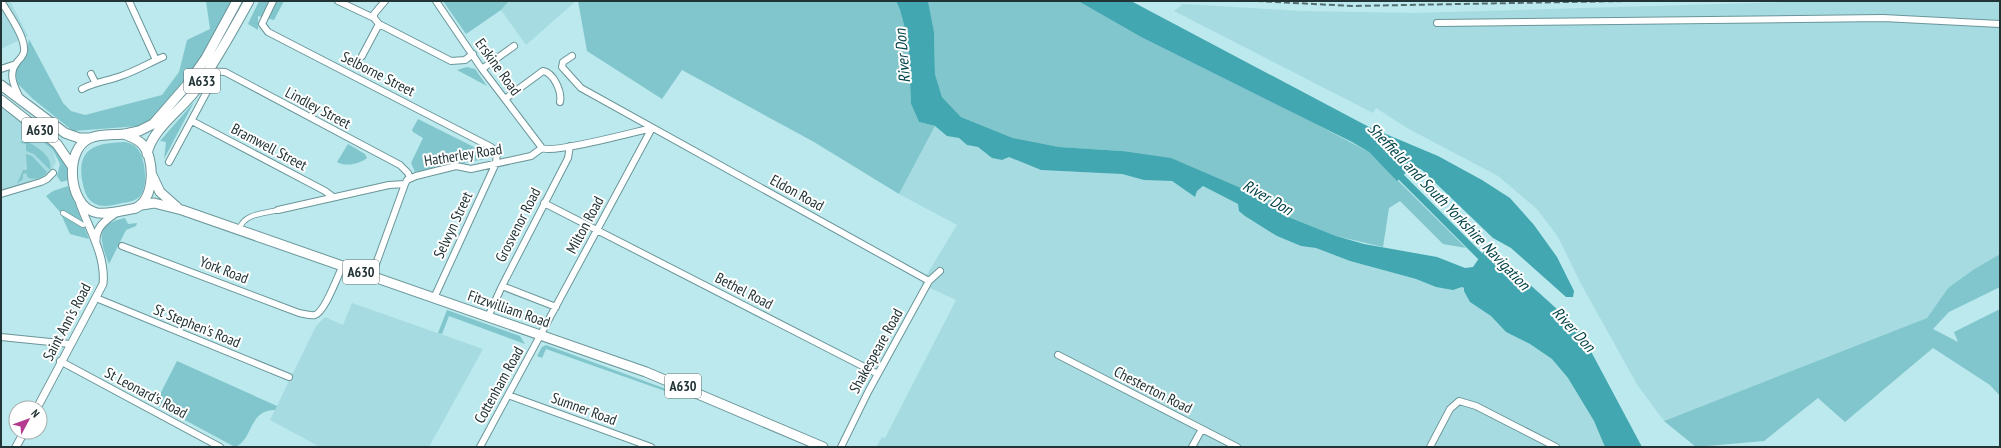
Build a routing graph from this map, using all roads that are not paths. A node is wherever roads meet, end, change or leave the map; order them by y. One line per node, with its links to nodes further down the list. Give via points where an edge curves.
1 (1, 1): 19 (street, via 24,44 23,55)
2 (129, 1): 18 (street)
3 (237, 1): 34 (main road, A633, via 206,58 169,105 152,124)
4 (249, 1): 22 (main road, A633)
5 (273, 1): 40 (street, Selborne Street, via 262,24 268,32 491,147 498,155)
6 (338, 1): 9 (street)
7 (385, 1): 9 (street, via 374,14)
8 (436, 1): 14 (street, Erskine Road)
9 (374, 18): 11 (street)
10 (1437, 23): 12 (street, via 1883,18)
11 (379, 24): 14 (street, via 451,61 464,60); 15 (street)
12 (2000, 24)
13 (514, 46): 21 (street)
14 (473, 54): 21 (street, Erskine Road)
15 (362, 56)
16 (572, 56): 33 (street, Eldon Road, via 563,62 562,68 577,85)
17 (163, 57): 18 (street)
18 (156, 60): 24 (street, via 125,75)
19 (16, 64): 20 (street); 30 (street, via 12,78)
20 (1, 68)
21 (482, 68): 28 (street, Erskine Road)
22 (208, 72): 38 (main road, A633, via 185,104 154,137); 44 (street, Lindley Street, via 225,72 400,165)
23 (91, 74): 24 (street)
24 (95, 82): 27 (street)
25 (211, 84): 32 (street)
26 (1, 85): 30 (main road, A630)
27 (82, 89)
28 (505, 99): 31 (street, via 543,71 549,74 560,92); 37 (street, Erskine Road)
29 (1, 100): 41 (main road, A630, via 57,144)
30 (22, 101): 35 (main road, A630, via 65,133 74,137)
31 (560, 102)
32 (192, 121): 39 (street); 47 (street, Bramwell Street)
33 (652, 128): 36 (street, Hatherley Road); 57 (street, Milton Road); 63 (street, Eldon Road)
34 (124, 134): 35 (main road, A630); 38 (main road, A630, via 140,142)
35 (90, 138): 41 (main road, A630, via 79,149)
36 (570, 146): 37 (street, Hatherley Road, via 547,150); 48 (street, Grosvenor Road, via 568,158)
37 (542, 148): 40 (street, Hatherley Road, via 531,156)
38 (147, 154): 42 (main road, A630)
39 (169, 162)
40 (496, 163): 44 (street, Hatherley Road, via 466,170 456,166); 66 (street, Selwyn Street)
41 (72, 166): 49 (main road, A630, via 75,194)
42 (150, 170): 50 (main road, A630, via 150,193); 51 (main road, Fitzwilliam Road / A630, via 164,197)
43 (53, 173): 46 (street, via 41,182)
44 (410, 178): 45 (street, Hatherley Road)
45 (405, 184): 47 (street); 62 (street, Hatherley Road)
46 (1, 194)
47 (333, 197): 52 (street)
48 (544, 203): 57 (street, Bethel Road); 64 (street, Grosvenor Road)
49 (80, 204): 53 (main road, A630, via 95,213); 58 (street, Saint Ann's Road)
50 (142, 205): 51 (main road, Fitzwilliam Road / A630, via 154,203); 53 (main road, A630)
51 (182, 210): 56 (main road, Fitzwilliam Road / A630)
52 (278, 210): 56 (street, via 246,218)
53 (119, 211): 58 (street, Saint Ann's Road, via 101,224 96,236)
54 (63, 213): 55 (street)
55 (83, 225)
56 (239, 229): 60 (main road, Fitzwilliam Road / A630)
57 (597, 230): 67 (street, Milton Road); 74 (street, Bethel Road)
58 (96, 246): 65 (street, Saint Ann's Road, via 104,273 103,284)
59 (122, 246): 60 (street, York Road, via 300,313 316,315 323,308)
60 (342, 265): 62 (main road, Fitzwilliam Road / A630)
61 (940, 271): 63 (street, Shakespeare Road)
62 (372, 275): 66 (main road, Fitzwilliam Road / A630)
63 (929, 281): 74 (street, Shakespeare Road)
64 (502, 286): 67 (street); 68 (street, Grosvenor Road)
65 (96, 298): 71 (street, Saint Ann's Road); 75 (street, St Stephen's Road)
66 (434, 298): 68 (main road, Fitzwilliam Road / A630)
67 (556, 307): 69 (street, Milton Road)
68 (488, 317): 69 (main road, Fitzwilliam Road / A630)
69 (541, 334): 76 (street, Cottenham Road); 82 (main road, Fitzwilliam Road / A630, via 652,374)
70 (1, 337): 71 (street)
71 (70, 344): 73 (street, Saint Ann's Road)
72 (1058, 355): 78 (street, Chesterton Road)
73 (60, 362): 77 (street, Saint Ann's Road); 79 (street, St Leonard's Road)
74 (878, 374): 83 (street, Shakespeare Road)
75 (289, 377)
76 (508, 395): 80 (street, Cottenham Road); 81 (street, Sumner Road)
77 (41, 400)
78 (1202, 429): 84 (street); 85 (street, Chesterton Road)
79 (220, 447)
80 (480, 447)
81 (651, 447)
82 (823, 447)
83 (841, 447)
84 (1192, 447)
85 (1237, 447)
86 (1430, 447): 87 (street, via 1450,410 1459,401 1476,406)
87 (1556, 447)

